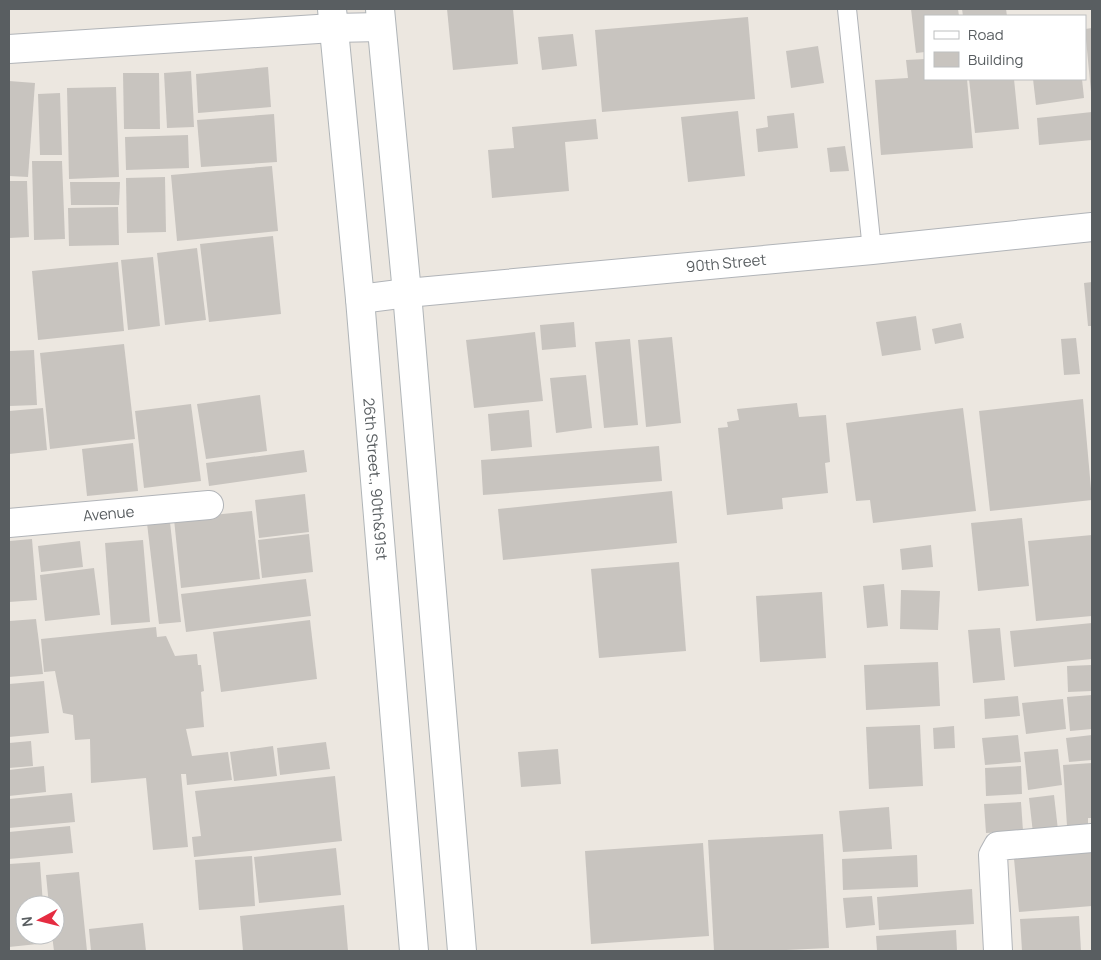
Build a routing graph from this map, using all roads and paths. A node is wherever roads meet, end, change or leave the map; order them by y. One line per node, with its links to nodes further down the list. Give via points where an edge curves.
1 (847, 9): 6 (lane)
2 (332, 18): 3 (main road); 4 (main road); 8 (main road, 26th Street., 90th&91st)
3 (380, 18): 7 (main road)
4 (9, 49)
5 (1092, 227): 6 (main road, 90th Street)
6 (872, 250): 7 (main road, 90th Street)
7 (407, 293): 8 (main road, 90th Street); 13 (main road)
8 (360, 299): 12 (main road, 26th Street., 90th&91st)
9 (209, 505): 10 (main road, Avenue)
10 (9, 523)
11 (1092, 838): 14 (main road, via 998,846 993,855)
12 (414, 951)
13 (462, 951)
14 (998, 951)

